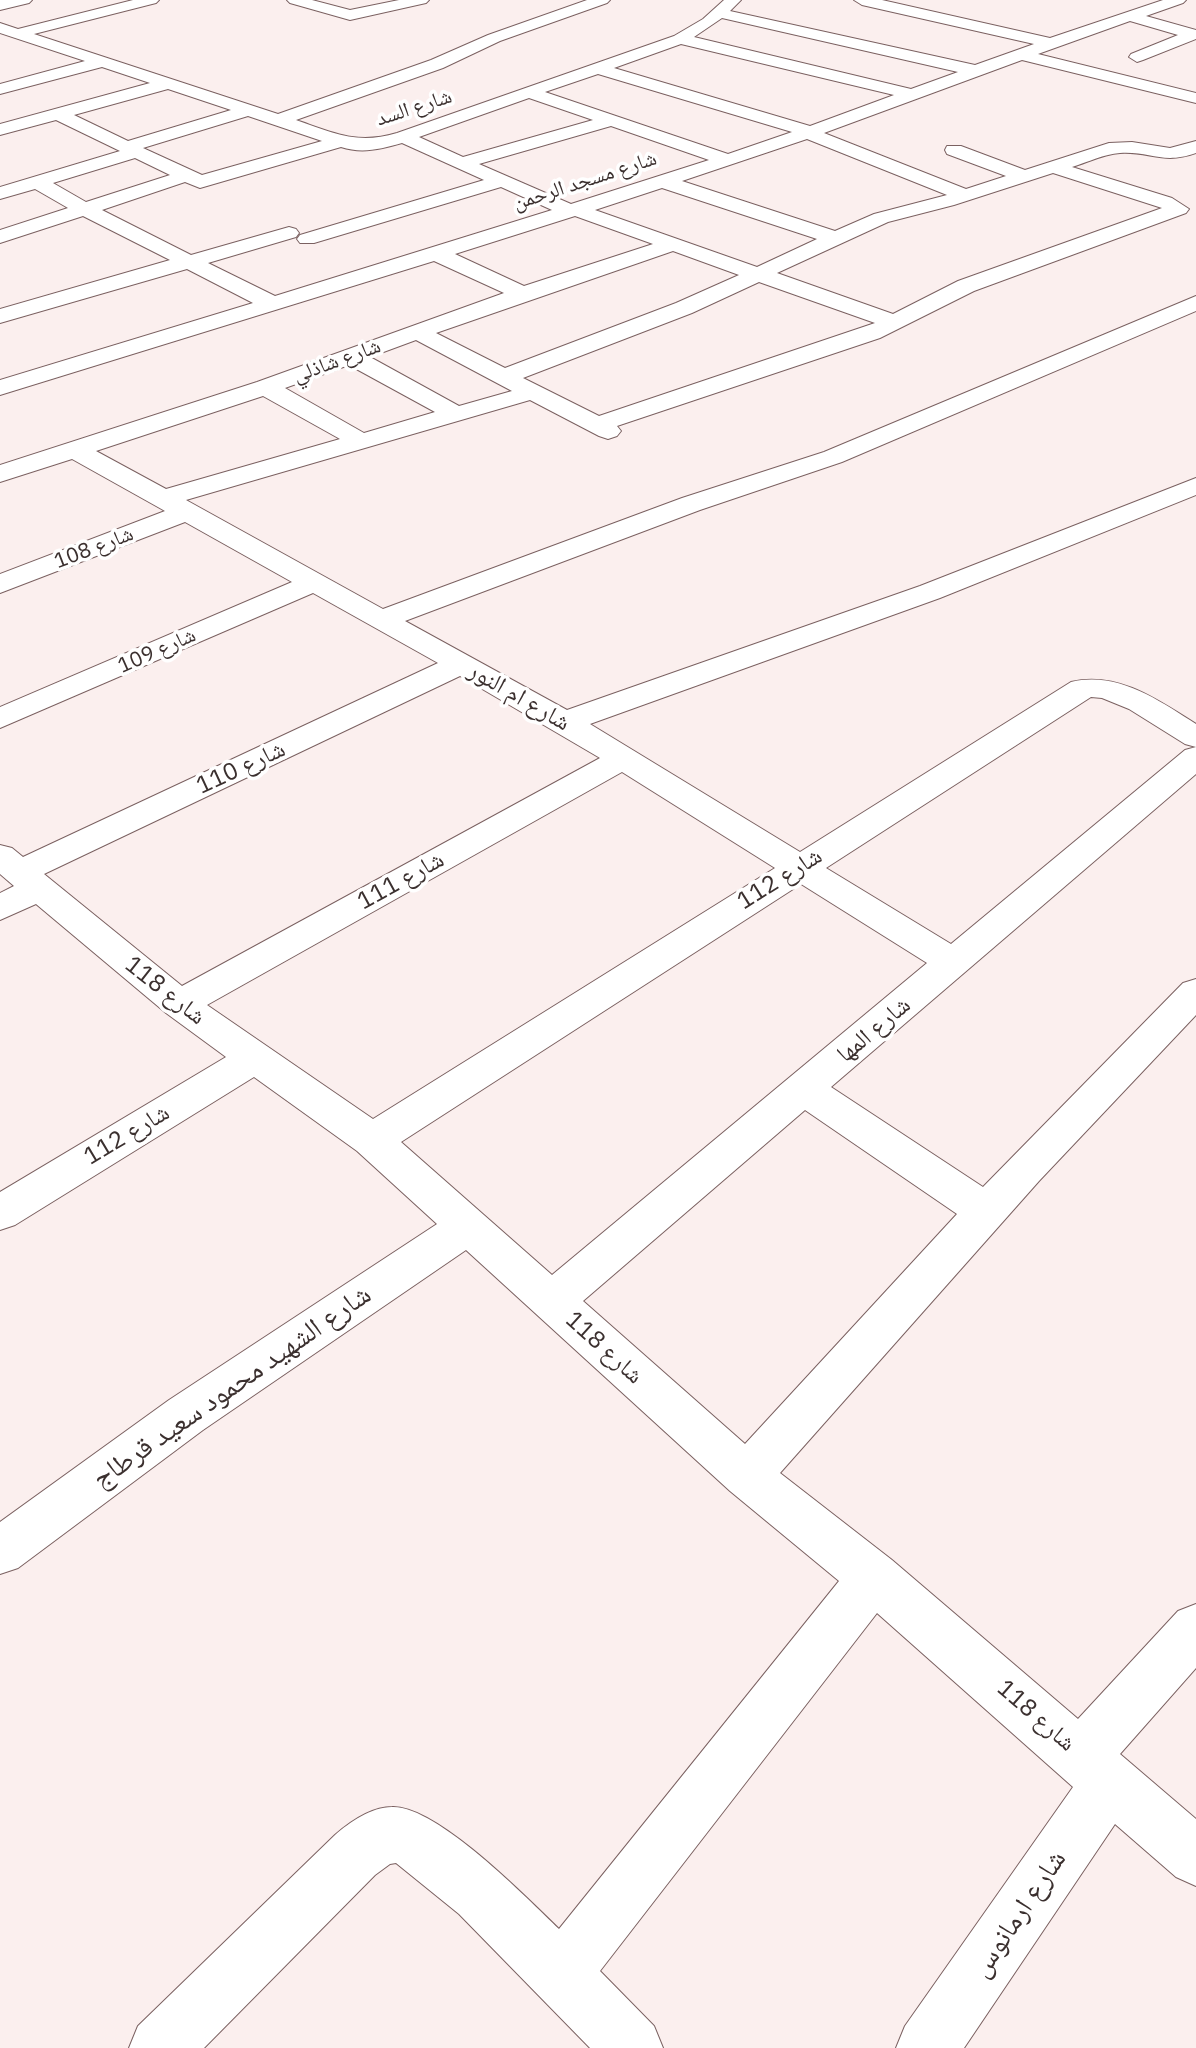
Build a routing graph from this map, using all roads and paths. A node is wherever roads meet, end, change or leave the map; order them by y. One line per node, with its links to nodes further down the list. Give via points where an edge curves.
1 (23, 0): 9 (street)
2 (151, 0): 12 (street)
3 (295, 0): 4 (street, via 350,15)
4 (421, 0)
5 (602, 0): 32 (street)
6 (733, 0): 10 (street, شارع السد)
7 (862, 0): 13 (street)
8 (1178, 0): 11 (street, شارع مسجد الرحمن)
9 (0, 5)
10 (720, 13): 14 (street, شارع السد); 20 (street)
11 (1129, 16): 13 (street, شارع مسجد الرحمن); 18 (street, via 1194,34 1130,56)
12 (5, 33): 17 (street, شارع السد)
13 (1056, 35): 15 (street); 16 (street, شارع مسجد الرحمن)
14 (680, 39): 19 (street, شارع السد); 28 (street)
15 (1098, 48)
16 (1018, 54): 20 (street, شارع مسجد الرحمن); 26 (street)
17 (102, 62): 22 (street); 24 (street, شارع السد)
18 (1161, 63)
19 (597, 68): 27 (street, شارع السد); 35 (street)
20 (973, 70): 28 (street, شارع مسجد الرحمن)
21 (0, 72): 22 (street)
22 (25, 83): 25 (street); 30 (street)
23 (1196, 83): 26 (street)
24 (168, 84): 30 (street, via 90,106); 31 (street, شارع السد)
25 (0, 89)
26 (1173, 92): 29 (street)
27 (530, 93): 33 (street); 36 (street, شارع السد)
28 (911, 94): 35 (street, شارع مسجد الرحمن)
29 (1196, 98)
30 (58, 101): 34 (street); 39 (street)
31 (250, 110): 32 (street, شارع السد); 39 (street)
32 (279, 120): 37 (street, شارع السد)
33 (613, 120): 41 (street); 42 (street)
34 (0, 130)
35 (807, 131): 41 (street, شارع مسجد الرحمن); 50 (street)
36 (403, 137): 37 (street, شارع السد, via 368,146); 42 (street)
37 (342, 141): 44 (street, via 208,181)
38 (1196, 147): 43 (street, via 1171,156 1114,148)
39 (132, 150): 44 (street); 48 (street)
40 (954, 150): 45 (street)
41 (728, 160): 47 (street, شارع مسجد الرحمن)
42 (461, 163): 46 (street)
43 (1053, 167): 45 (street); 70 (street, via 1179,209 976,282)
44 (185, 176): 53 (street)
45 (1024, 176): 50 (street)
46 (502, 181): 52 (street); 54 (street)
47 (661, 181): 54 (street, شارع مسجد الرحمن); 60 (street)
48 (37, 182): 49 (street); 53 (street)
49 (0, 192)
50 (965, 195): 60 (street, via 881,218)
51 (380, 196): 52 (street)
52 (407, 209): 55 (street); 64 (street)
53 (86, 210): 56 (street); 59 (street)
54 (571, 210): 61 (street, شارع مسجد الرحمن); 62 (street)
55 (430, 219)
56 (117, 225): 58 (street); 64 (street)
57 (452, 230): 61 (street)
58 (91, 234)
59 (0, 237)
60 (834, 238): 65 (street)
61 (474, 241): 63 (street, شارع مسجد الرحمن)
62 (674, 244): 65 (street); 66 (street, شارع شاذلي)
63 (435, 253): 66 (street); 68 (street, شارع مسجد الرحمن)
64 (189, 262): 68 (street); 69 (street)
65 (759, 274): 70 (street); 73 (street, via 684,308)
66 (523, 294): 71 (street, شارع شاذلي)
67 (1196, 303): 85 (street, via 833,457 691,504)
68 (275, 305): 75 (street, شارع مسجد الرحمن)
69 (0, 316)
70 (894, 322): 76 (street, via 602,428)
71 (417, 332): 72 (street, شارع شاذلي); 73 (street)
72 (350, 356): 74 (street, شارع شاذلي); 77 (street)
73 (503, 377): 76 (street)
74 (265, 387): 78 (street); 79 (street, شارع شاذلي)
75 (0, 388)
76 (533, 392): 77 (street, شارع 108)
77 (456, 414): 78 (street, شارع 108)
78 (361, 441): 82 (street, شارع 108)
79 (74, 449): 80 (street, شارع شاذلي); 82 (street, شارع ام النور)
80 (0, 474)
81 (1196, 486): 88 (street, via 930,592)
82 (176, 504): 83 (street, شارع ام النور); 84 (street, شارع 108)
83 (315, 582): 85 (street, شارع ام النور); 87 (street, شارع 109)
84 (0, 584)
85 (380, 620): 86 (street, شارع ام النور)
86 (461, 664): 88 (street, شارع ام النور); 93 (street, شارع 110)
87 (0, 719)
88 (565, 722): 91 (street, شارع ام النور)
89 (1196, 737): 92 (street, شارع 112, via 1114,690 1090,685)
90 (1196, 757): 94 (street, شارع المها)
91 (623, 758): 92 (street, شارع ام النور); 96 (street, شارع 111)
92 (799, 867): 94 (street, شارع ام النور); 99 (street, شارع 112)
93 (15, 881): 96 (street, شارع 118)
94 (954, 963): 98 (street, شارع المها)
95 (1196, 992): 100 (street)
96 (179, 1003): 97 (street, شارع 118)
97 (255, 1058): 99 (street, شارع 118); 101 (street, شارع 112)
98 (804, 1089): 100 (street); 103 (street, شارع المها)
99 (372, 1140): 102 (street, شارع 118)
100 (988, 1212): 104 (street)
101 (0, 1213)
102 (466, 1227): 103 (street, شارع 118); 105 (street, شارع الشهيد محمود سعيد قرطاج, via 186,1415)
103 (552, 1301): 104 (street, شارع 118)
104 (747, 1476): 106 (street, شارع 118)
105 (0, 1551)
106 (874, 1577): 108 (street, شارع 118); 110 (street)
107 (1196, 1629): 108 (street, شارع ارمانوس)
108 (1096, 1768): 109 (street, شارع 118); 113 (street, شارع ارمانوس)
109 (1196, 1857)
110 (561, 1973): 111 (street, via 491,1904 418,1843 397,1835 374,1839); 112 (street)
111 (160, 2048)
112 (632, 2048)
113 (927, 2048)

